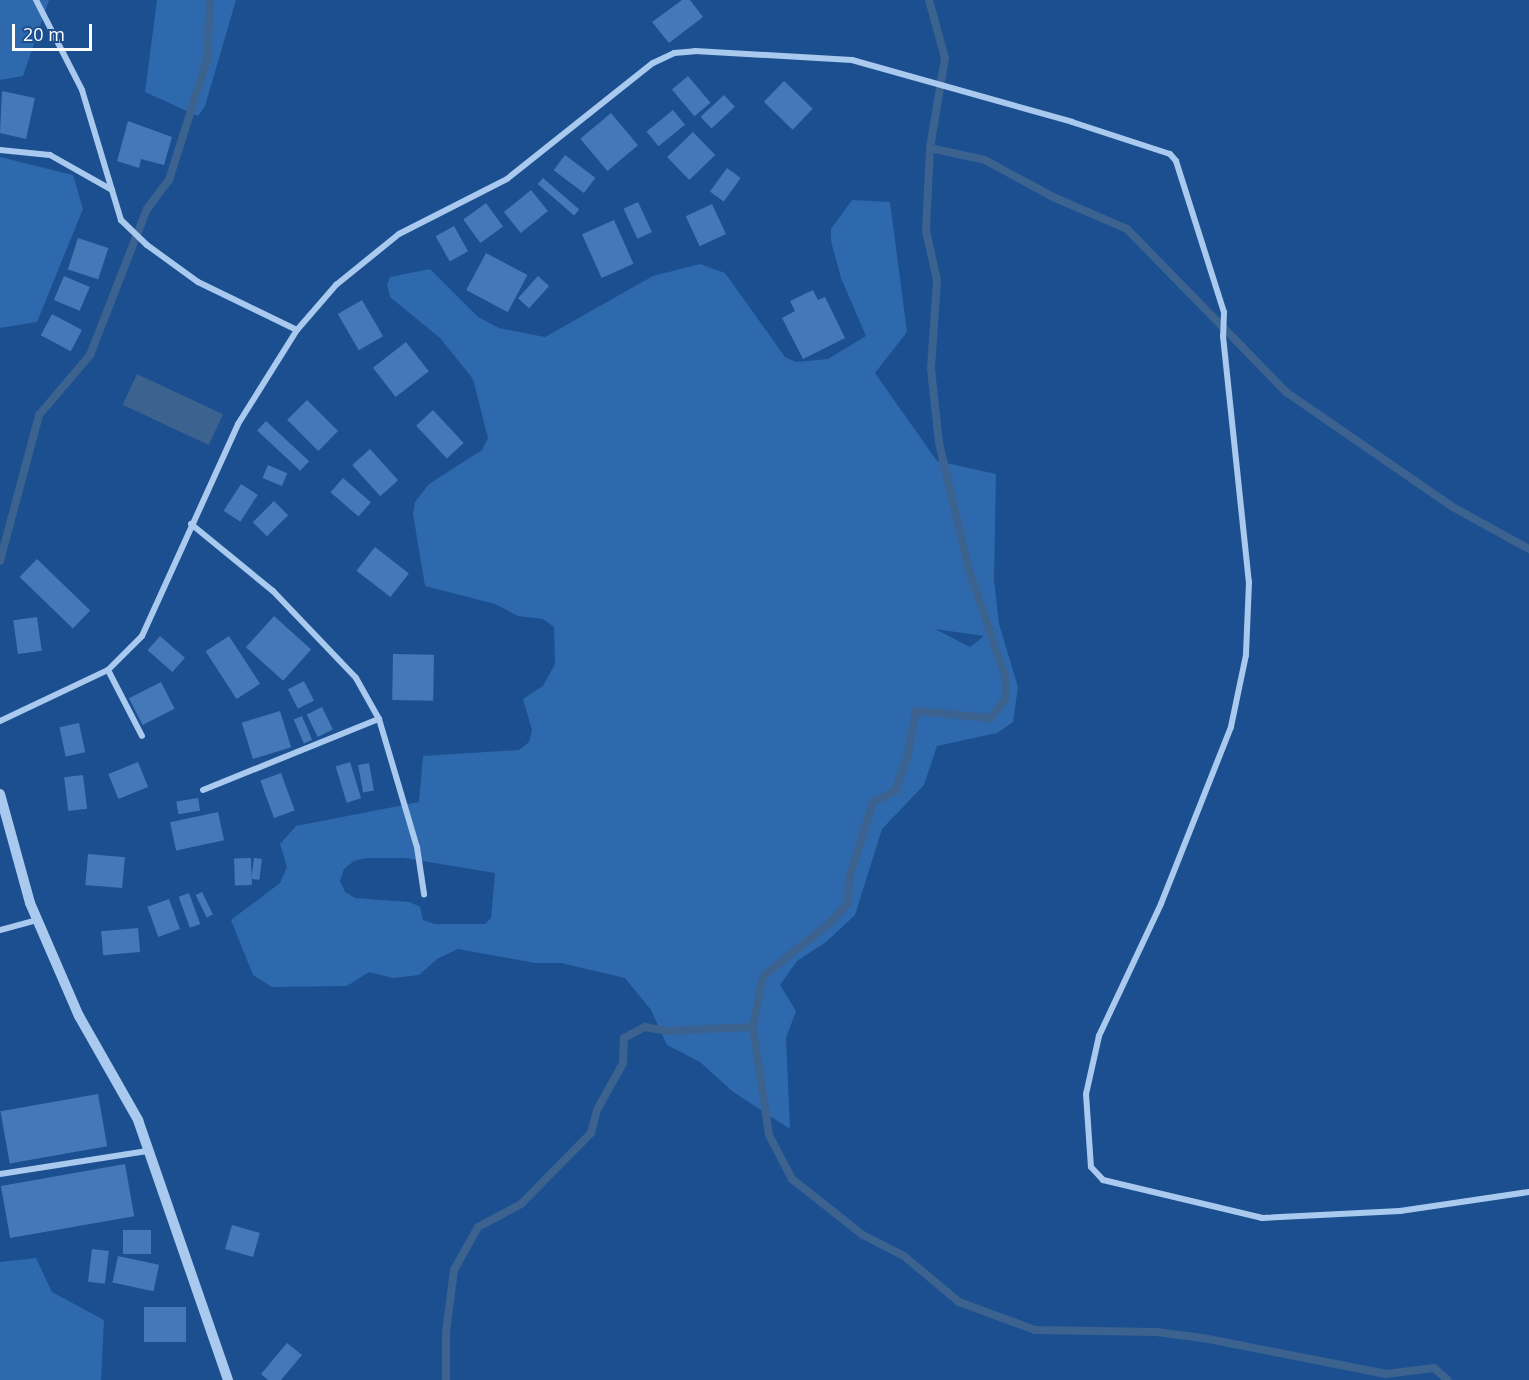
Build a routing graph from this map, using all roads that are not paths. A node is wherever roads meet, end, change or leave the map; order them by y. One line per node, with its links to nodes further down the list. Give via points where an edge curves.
1 (36, 0): 3 (street, via 82,90)
2 (0, 150): 3 (street, via 50,155)
3 (112, 190): 4 (street, via 121,220 147,244 198,282)
4 (297, 330): 5 (street, via 238,424); 17 (street, via 336,285 399,234 507,179 617,90 674,53 852,60 1072,122 1174,157 1224,312 1223,336 1249,582 1246,656 1231,727 1161,904 1099,1036 1086,1094 1091,1167 1103,1180 1262,1218 1400,1211)
5 (191, 524): 6 (street, via 142,636); 7 (street, via 273,591 327,645 356,678)
6 (108, 670): 8 (street); 9 (street)
7 (380, 719): 10 (street); 12 (street, via 417,847)
8 (0, 721)
9 (142, 736)
10 (203, 790)
11 (0, 795): 13 (street)
12 (424, 894)
13 (38, 920): 14 (street); 15 (street, via 79,1016 131,1103)
14 (0, 930)
15 (147, 1151): 16 (street); 18 (street)
16 (0, 1174)
17 (1529, 1192)
18 (228, 1380)

